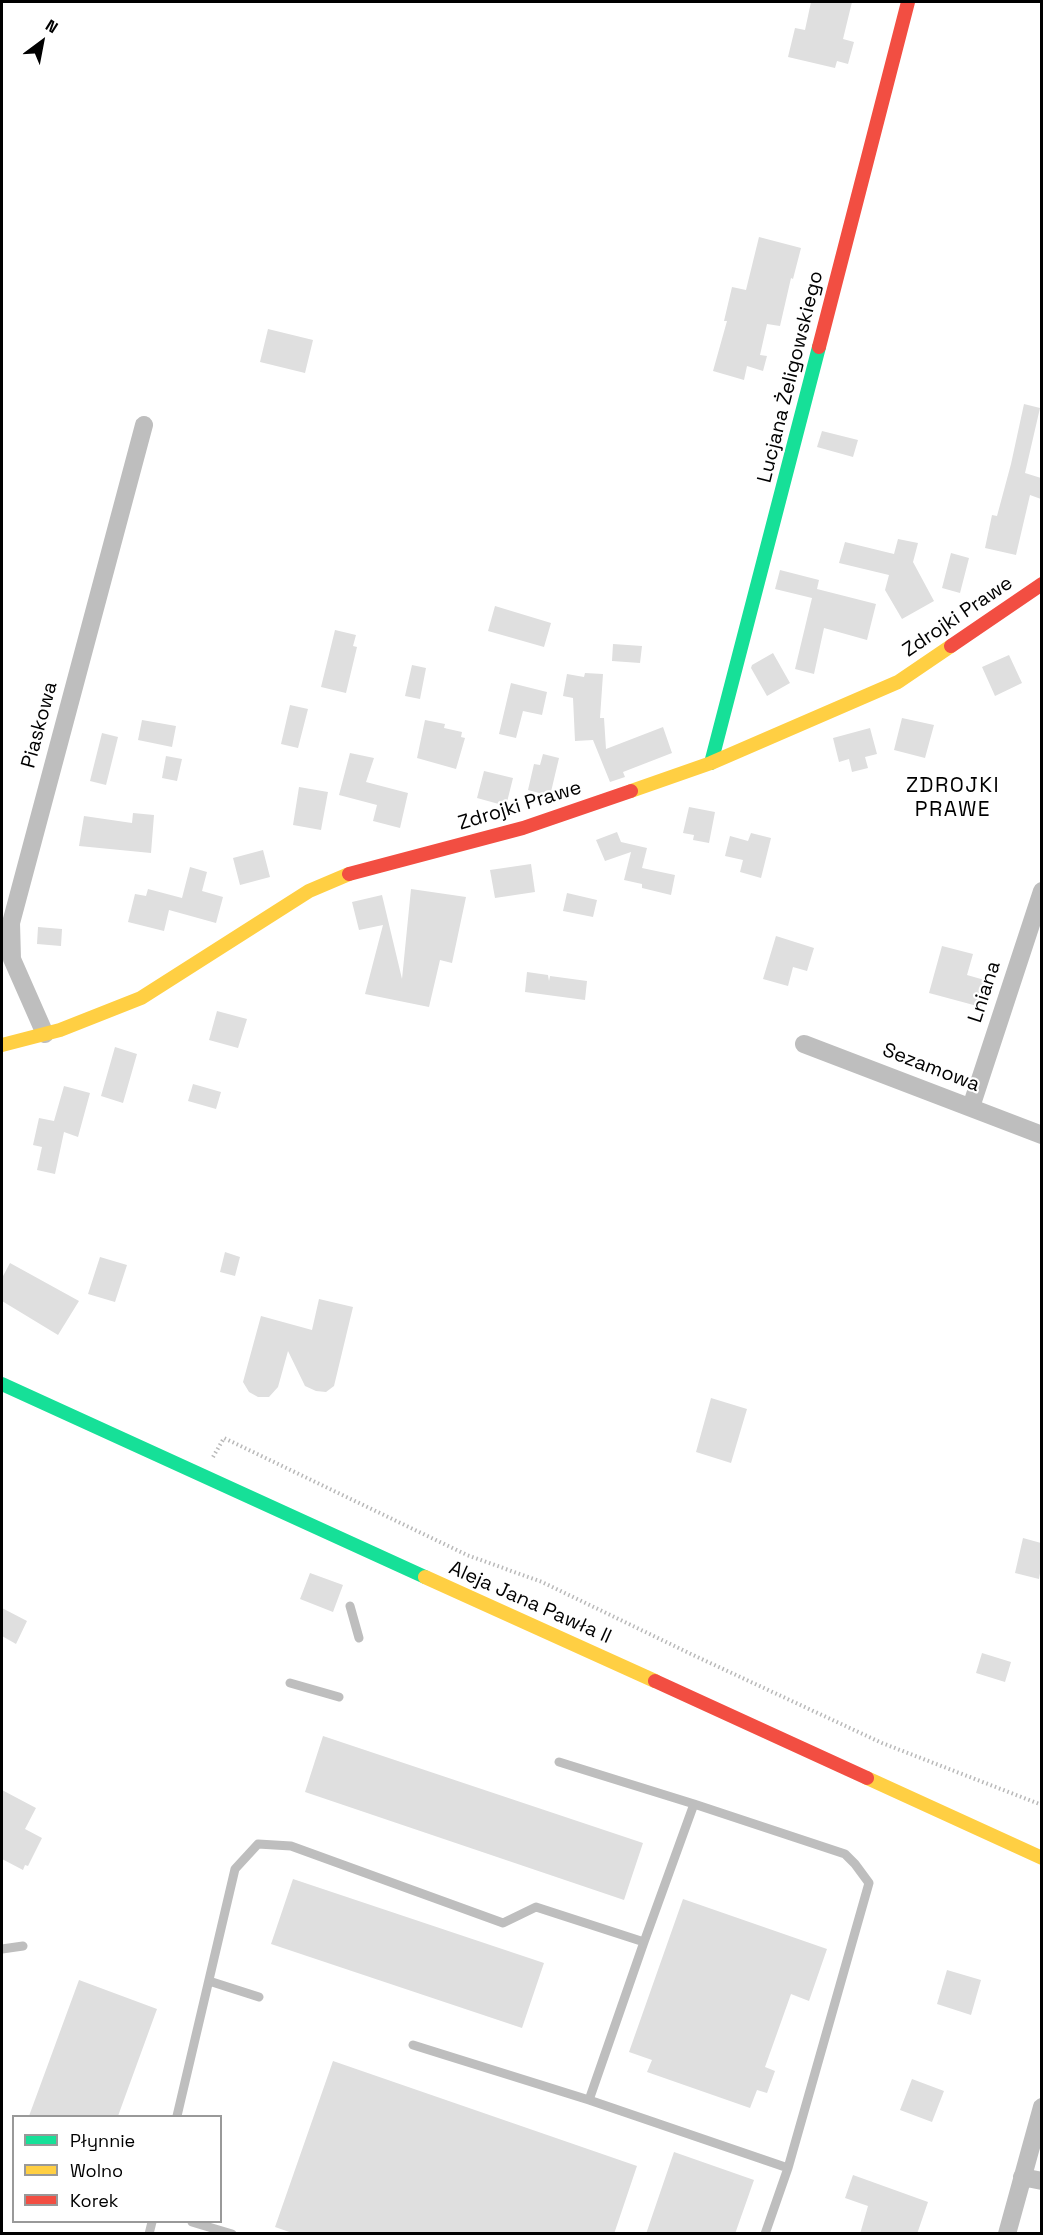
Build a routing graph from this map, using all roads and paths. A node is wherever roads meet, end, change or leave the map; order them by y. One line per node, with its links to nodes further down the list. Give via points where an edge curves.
1 (908, 2): 4 (street, Lucjana Żeligowskiego)
2 (144, 425): 6 (street, Piaskowa, via 11,923 12,959)
3 (1041, 584): 4 (street, Zdrojki Prawe, via 898,682)
4 (711, 763): 6 (street, Zdrojki Prawe, via 523,828 348,874 309,891 141,998)
5 (1041, 891): 9 (street, Lniana)
6 (45, 1034): 7 (street, Zdrojki Prawe)
7 (2, 1044)
8 (804, 1044): 9 (street, Sezamowa)
9 (971, 1107): 10 (street, Sezamowa)
10 (1041, 1135)
11 (2, 1384): 12 (street, Aleja Jana Pawła II)
12 (203, 1476): 19 (path, via 224,1438 467,1555 542,1582 882,1743); 20 (street, Aleja Jana Pawła II)
13 (350, 1606): 14 (lane)
14 (359, 1638)
15 (290, 1683): 16 (lane)
16 (339, 1697)
17 (559, 1762): 18 (lane)
18 (694, 1804): 21 (lane); 30 (lane, via 845,1854 869,1883)
19 (1041, 1805)
20 (1041, 1858)
21 (644, 1942): 24 (lane, via 536,1906 503,1923 291,1846 258,1844 235,1869); 27 (lane)
22 (23, 1946): 23 (lane)
23 (2, 1949)
24 (209, 1981): 25 (lane); 29 (lane)
25 (259, 1996)
26 (413, 2045): 27 (lane)
27 (589, 2100): 30 (lane)
28 (1041, 2107): 31 (street)
29 (177, 2115)
30 (788, 2168): 35 (lane)
31 (1022, 2177): 32 (street); 36 (street)
32 (1041, 2181)
33 (195, 2223): 34 (lane)
34 (232, 2234)
35 (765, 2234)
36 (1007, 2234)

